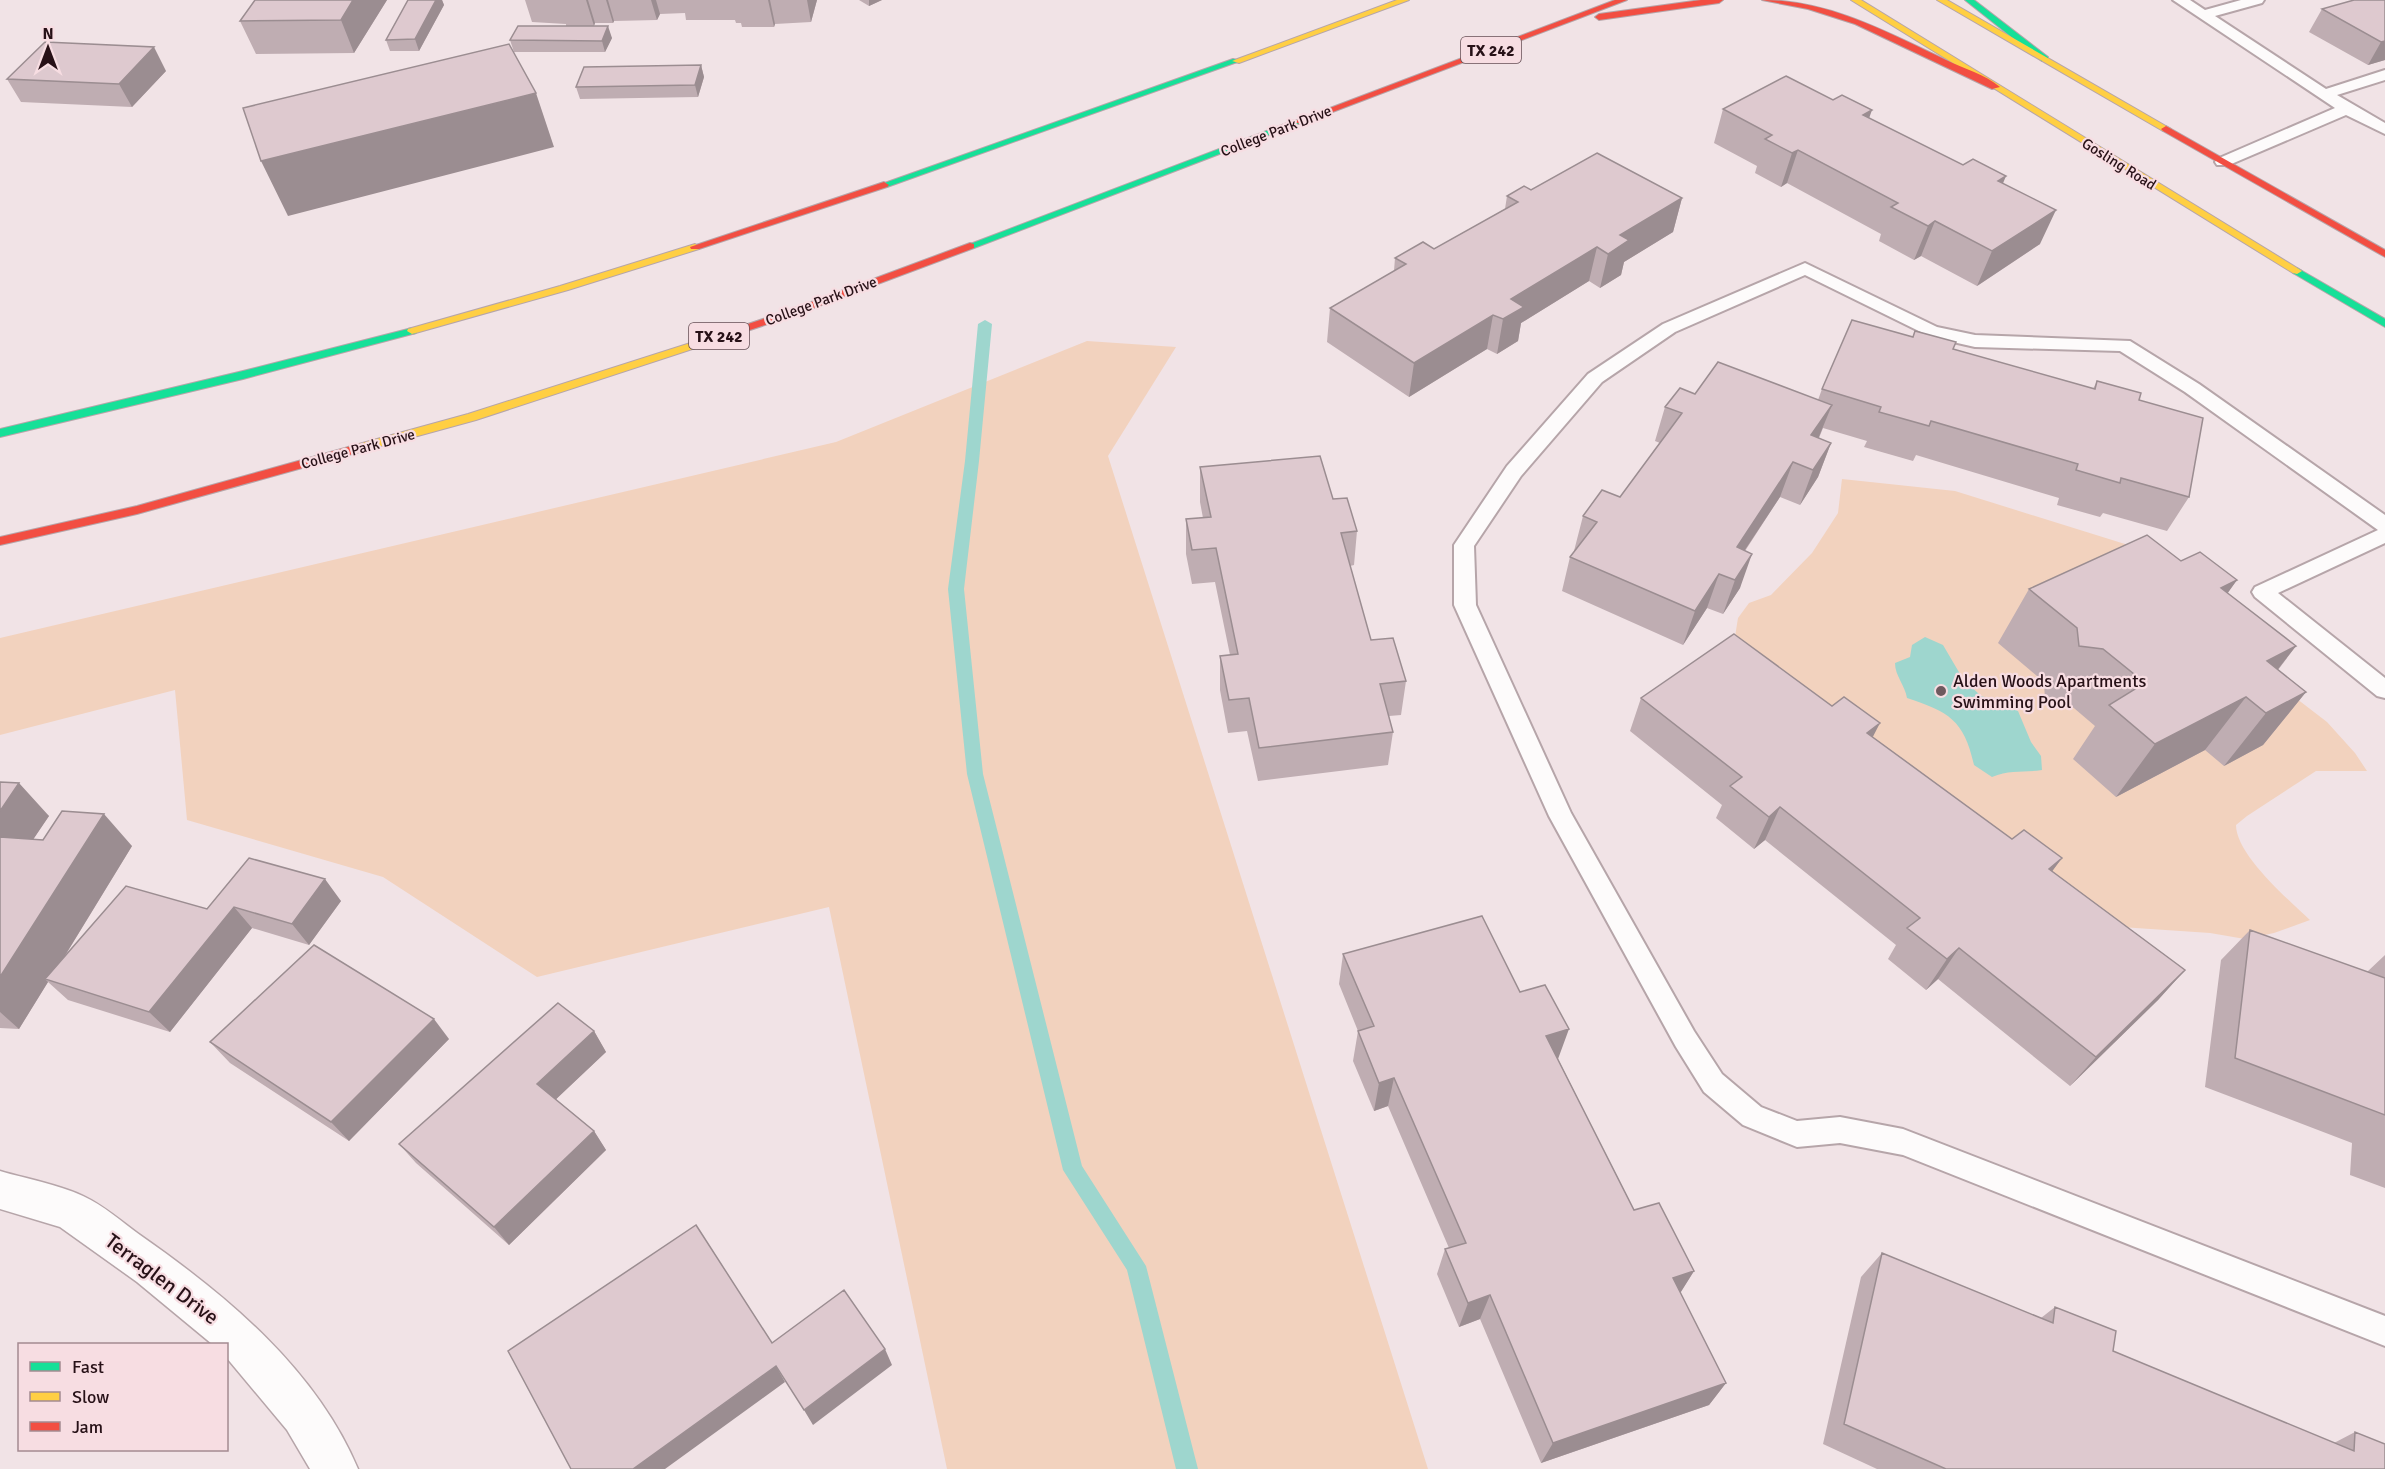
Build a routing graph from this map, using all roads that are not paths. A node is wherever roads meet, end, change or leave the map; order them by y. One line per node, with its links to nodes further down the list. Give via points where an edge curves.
1 (1405, 0): 21 (main road, via 936,167 643,265 388,338)
2 (1623, 0): 11 (main road, College Park Drive / TX 242)
3 (1719, 0): 11 (main road)
4 (1766, 0): 14 (main road, via 1809,7 1858,22)
5 (1856, 0): 14 (main road, Gosling Road)
6 (1941, 0): 12 (main road)
7 (1969, 0): 12 (main road)
8 (2180, 0): 10 (lane)
9 (2257, 0): 10 (lane)
10 (2204, 15): 15 (lane)
11 (1562, 23): 24 (main road, College Park Drive / TX 242, via 790,313 472,417 137,510)
12 (2045, 59): 18 (main road)
13 (2385, 75): 15 (lane)
14 (1995, 87): 20 (main road, Gosling Road)
15 (2325, 94): 16 (lane)
16 (2347, 109): 17 (lane); 18 (lane)
17 (2385, 129)
18 (2223, 162): 19 (main road)
19 (2385, 254)
20 (2385, 324)
21 (0, 433)
22 (2385, 525): 27 (lane, via 2192,388 2124,345 1976,341 1931,331 1805,268 1669,328 1595,378 1514,471 1464,544 1465,605 1561,816 1713,1083 1752,1116 1797,1134 1840,1130 1902,1142)
23 (2385, 535): 25 (lane, via 2262,592)
24 (0, 541)
25 (2385, 690)
26 (0, 1190): 28 (street, Terraglen Drive, via 71,1211 152,1268 238,1338 303,1414)
27 (2385, 1331)
28 (335, 1469)

